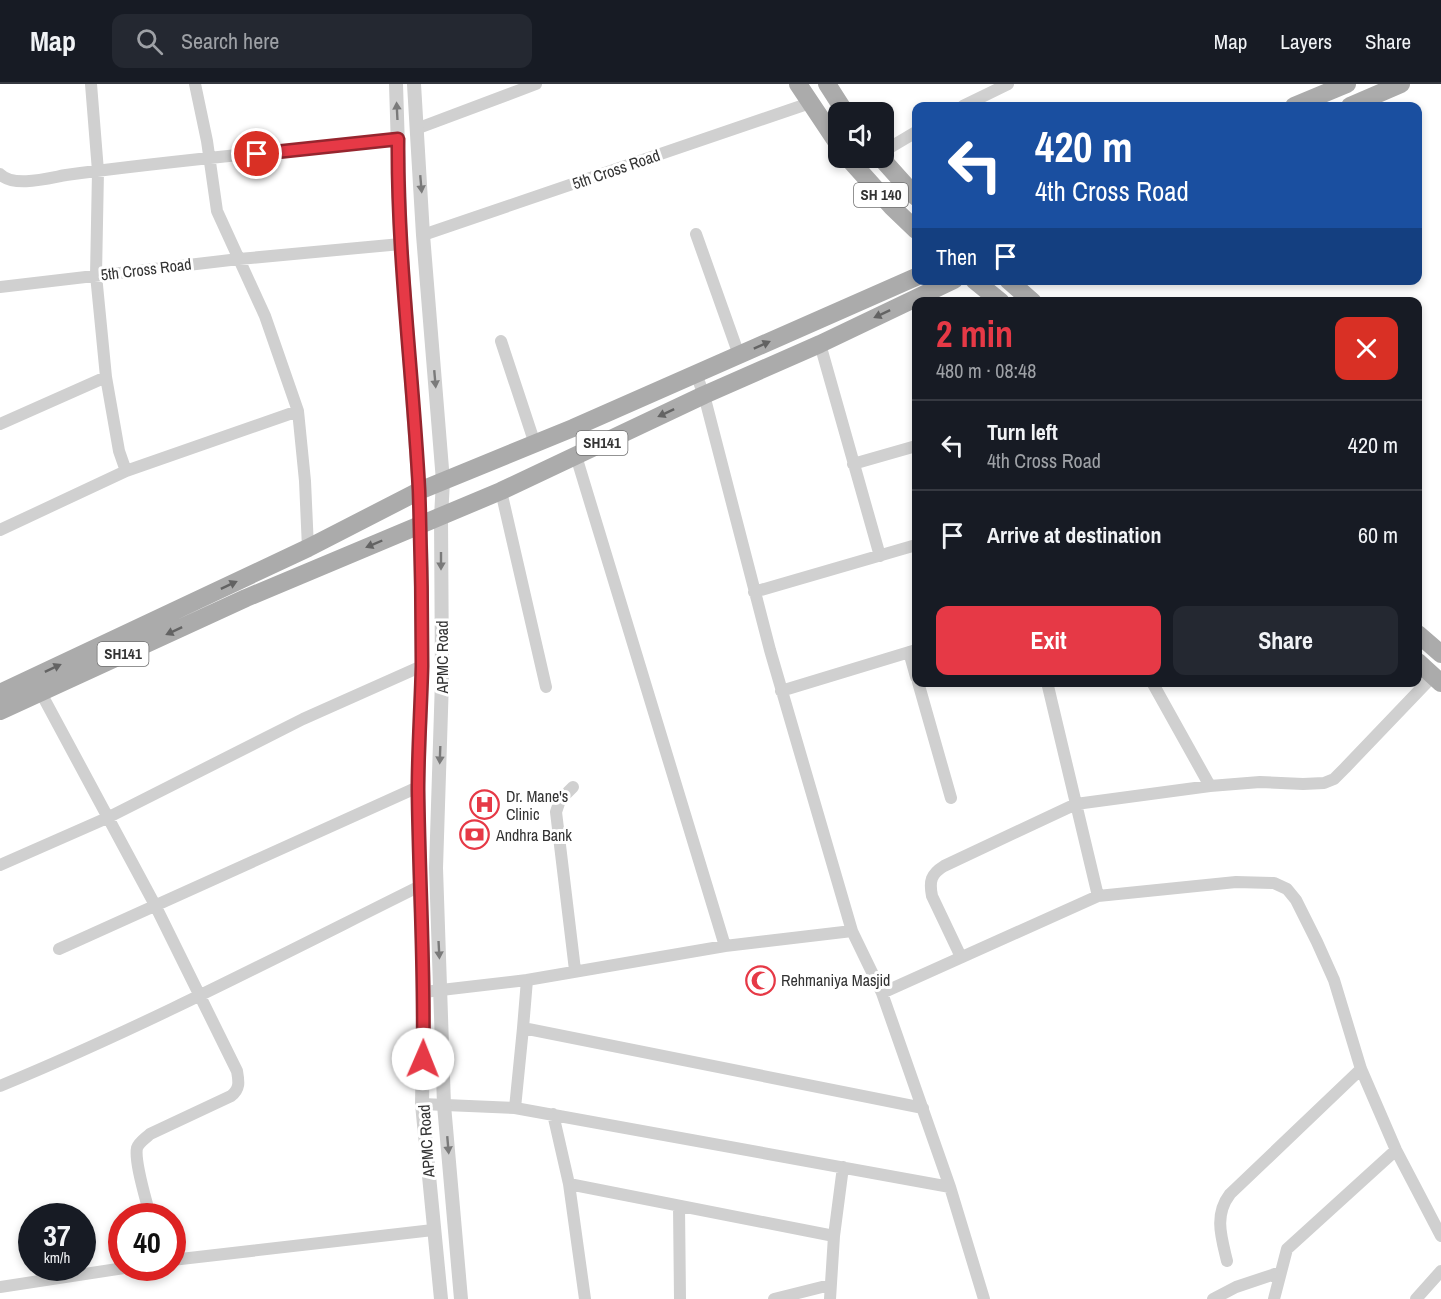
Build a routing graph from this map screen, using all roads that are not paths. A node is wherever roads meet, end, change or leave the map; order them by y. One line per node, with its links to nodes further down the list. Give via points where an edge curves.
1 (91, 84): 26 (street)
2 (195, 84): 23 (street)
3 (396, 84): 21 (street, APMC Road, one-way to 3)
4 (414, 84): 18 (street, APMC Road)
5 (536, 84): 18 (street)
6 (798, 84): 17 (main road)
7 (827, 84): 13 (main road)
8 (1008, 84): 11 (street)
9 (1347, 84): 15 (main road)
10 (1401, 84): 12 (main road)
11 (993, 87): 14 (street)
12 (1364, 91): 16 (main road)
13 (839, 102)
14 (969, 102)
15 (1304, 102)
16 (1354, 102)
17 (810, 104): 19 (main road); 31 (street, 5th Cross Road)
18 (416, 129): 31 (street, APMC Road, one-way to 31)
19 (828, 130)
20 (912, 134): 22 (street)
21 (398, 139): 23 (street); 32 (street, APMC Road)
22 (894, 145)
23 (210, 159): 26 (street); 33 (street, via 217,211)
24 (857, 168): 29 (main road, SH 140)
25 (890, 168): 28 (main road, SH 140)
26 (98, 171): 27 (street, via 17,182); 34 (street)
27 (0, 174)
28 (912, 193)
29 (912, 226)
30 (696, 234): 46 (street)
31 (423, 235): 57 (street, APMC Road, one-way to 57)
32 (401, 244): 33 (street, 5th Cross Road); 58 (street, APMC Road)
33 (239, 259): 34 (street, 5th Cross Road); 50 (street, via 265,316)
34 (96, 275): 39 (street, 5th Cross Road); 48 (street)
35 (912, 279): 46 (main road, one-way to 35)
36 (944, 285): 40 (main road, SH141, one-way to 40)
37 (980, 285): 41 (main road)
38 (1014, 285): 42 (main road)
39 (0, 287)
40 (918, 297)
41 (995, 297)
42 (1027, 297)
43 (912, 300): 45 (main road, SH141, one-way to 45)
44 (501, 341): 52 (street)
45 (820, 344): 49 (main road, SH141); 55 (street)
46 (739, 355): 47 (main road)
47 (696, 374): 49 (street); 52 (main road)
48 (106, 377): 51 (street); 56 (street)
49 (704, 395): 54 (main road, SH141, one-way to 54); 66 (street)
50 (298, 411): 56 (street); 64 (street)
51 (0, 424)
52 (535, 444): 57 (main road, SH141)
53 (912, 447): 55 (street)
54 (576, 456): 59 (main road, SH141); 92 (street)
55 (853, 464): 65 (street)
56 (126, 471): 62 (street)
57 (443, 481): 58 (main road, SH141); 60 (street, APMC Road)
58 (419, 491): 61 (street, APMC Road); 64 (main road, SH141)
59 (501, 491): 60 (main road, SH141); 73 (street)
60 (441, 517): 61 (main road, SH141); 97 (street, APMC Road, one-way to 97, via 442,680 436,868)
61 (419, 525): 70 (street, APMC Road); 79 (main road, SH141, one-way to 79, via 246,598)
62 (0, 530)
63 (912, 546): 65 (street)
64 (308, 548): 78 (main road, SH141, one-way to 64)
65 (880, 556): 66 (street)
66 (754, 591): 77 (street)
67 (1422, 637): 69 (main road)
68 (912, 651): 77 (street)
69 (1441, 654)
70 (422, 666): 83 (street, APMC Road); 86 (street, via 303,719)
71 (1422, 666): 72 (main road)
72 (1437, 679): 81 (street, via 1334,779 1314,784 1260,782)
73 (546, 687)
74 (919, 687): 84 (street)
75 (1048, 687): 85 (street)
76 (1155, 687): 81 (street)
77 (781, 691): 91 (street)
78 (0, 693)
79 (40, 693): 80 (main road, SH141); 86 (street)
80 (0, 711)
81 (1210, 786): 85 (street)
82 (573, 787): 95 (street, via 560,800 556,812)
83 (418, 788): 88 (street, APMC Road); 90 (street)
84 (951, 798)
85 (1076, 804): 89 (street); 94 (street, via 936,871 931,881 932,896)
86 (107, 818): 87 (street); 90 (street)
87 (0, 865)
88 (420, 886): 98 (street, APMC Road); 100 (street)
89 (1098, 896): 94 (street); 102 (street, via 1236,882 1274,883 1287,889 1334,980)
90 (155, 905): 93 (street); 100 (street)
91 (852, 931): 92 (street); 99 (street)
92 (724, 946): 95 (street)
93 (59, 949)
94 (961, 957): 99 (street)
95 (575, 970): 96 (street)
96 (527, 980): 97 (street); 101 (street)
97 (441, 991): 98 (street); 105 (street, APMC Road)
98 (424, 992): 104 (street, APMC Road)
99 (882, 993): 107 (street)
100 (200, 995): 103 (street); 113 (street, via 237,1071 239,1086 231,1096 141,1141 137,1159)
101 (523, 1028): 106 (street); 107 (street)
102 (1360, 1069): 109 (street); 119 (street, via 1230,1194 1219,1218)
103 (0, 1086)
104 (422, 1104): 105 (street); 115 (street, APMC Road)
105 (444, 1105): 106 (street); 126 (street, APMC Road, one-way to 126)
106 (515, 1108): 108 (street)
107 (923, 1108): 112 (street)
108 (553, 1114): 110 (street); 111 (street)
109 (1396, 1150): 117 (street); 122 (street, via 1287,1249)
110 (843, 1167): 112 (street); 116 (street)
111 (568, 1184): 114 (street); 127 (street)
112 (950, 1187): 131 (street)
113 (147, 1203)
114 (679, 1206): 116 (street); 128 (street)
115 (433, 1230): 118 (street); 125 (street, APMC Road)
116 (834, 1236): 123 (street)
117 (1441, 1236)
118 (186, 1258)
119 (1227, 1261)
120 (108, 1270): 124 (street)
121 (1441, 1271): 134 (street)
122 (1281, 1272): 132 (street); 133 (street)
123 (830, 1286): 129 (street); 130 (street)
124 (0, 1287)
125 (441, 1299)
126 (461, 1299)
127 (585, 1299)
128 (680, 1299)
129 (774, 1299)
130 (830, 1299)
131 (984, 1299)
132 (1213, 1299)
133 (1274, 1299)
134 (1416, 1299)

